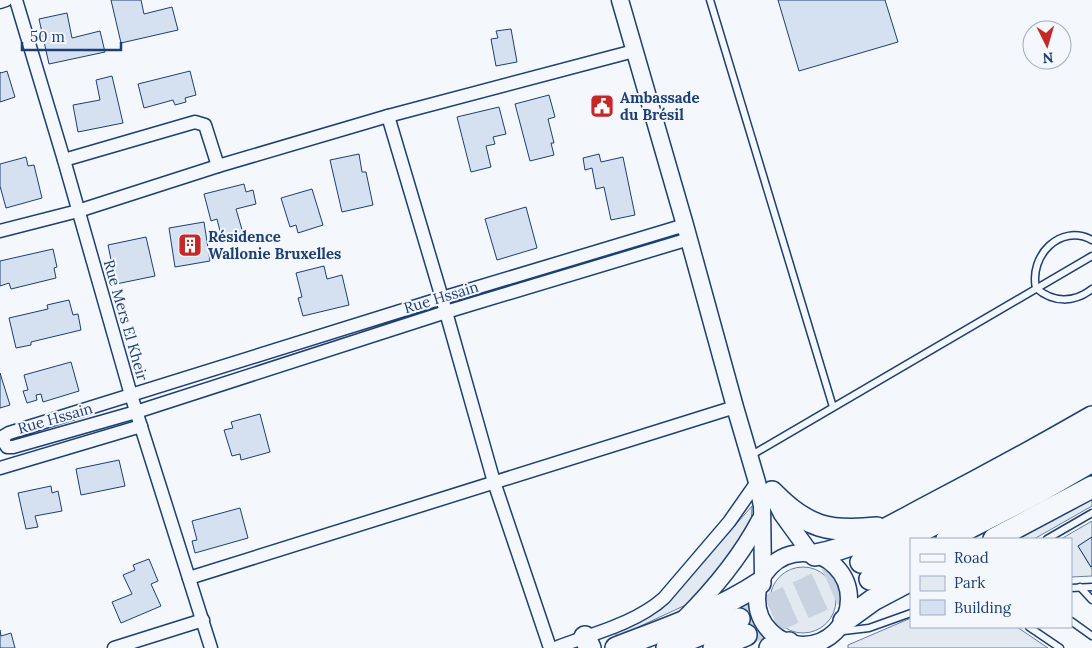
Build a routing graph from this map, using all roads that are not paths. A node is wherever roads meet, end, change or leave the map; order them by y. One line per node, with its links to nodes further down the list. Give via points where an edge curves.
1 (6, 0): 5 (street)
2 (16, 0): 8 (street, Rue Mers El Kheir)
3 (620, 0): 6 (street)
4 (710, 0): 21 (lane)
5 (0, 2)
6 (634, 51): 7 (street); 12 (street)
7 (388, 116): 9 (street); 17 (street)
8 (64, 160): 9 (street, via 195,122 205,125); 10 (street, Rue Mers El Kheir)
9 (218, 166): 10 (street)
10 (78, 210): 11 (street); 19 (street, Rue Mers El Kheir)
11 (0, 232)
12 (688, 232): 17 (street, Rue Hssain); 18 (street, Rue Hssain); 20 (street)
13 (1092, 240): 15 (lane, via 1071,236 1049,245 1036,265)
14 (1092, 256): 15 (lane)
15 (1036, 288): 16 (lane, via 1048,296 1064,300); 21 (lane)
16 (1092, 289)
17 (442, 298): 18 (street); 19 (street, Rue Hssain)
18 (446, 312): 22 (street, Rue Hssain); 29 (street)
19 (131, 395): 22 (street, Rue Mers El Kheir); 22 (street, Rue Hssain, via 9,433 4,436 4,442 7,447 13,447)
20 (735, 407): 26 (street); 29 (street)
21 (833, 407): 26 (lane)
22 (136, 412): 24 (street, Rue Mers El Kheir)
23 (1092, 416): 34 (highway, via 1018,460)
24 (141, 426): 28 (street); 42 (street, Rue Mers El Kheir)
25 (1092, 439): 35 (highway)
26 (750, 456): 30 (street)
27 (1092, 461): 36 (highway)
28 (0, 468)
29 (494, 482): 42 (street); 60 (street)
30 (765, 487): 33 (street); 34 (highway, via 786,506 819,526 843,530); 40 (street); 56 (street, via 729,522 653,608)
31 (1092, 487): 37 (highway)
32 (1092, 513): 38 (lane)
33 (761, 518): 43 (street); 52 (street, via 717,585)
34 (890, 526): 40 (highway, via 848,547)
35 (921, 538)
36 (950, 538)
37 (996, 538)
38 (1049, 538)
39 (910, 544): 41 (highway, via 866,570)
40 (813, 555): 43 (street, via 800,554 778,561); 54 (street, via 835,567 847,586 848,610)
41 (910, 558)
42 (189, 578): 50 (street, Rue Mers El Kheir)
43 (762, 580): 52 (highway, via 739,597); 57 (street, via 757,595 762,619 768,629)
44 (910, 581): 54 (highway, via 872,600)
45 (1092, 587): 47 (lane)
46 (1072, 588): 47 (lane)
47 (1080, 588): 48 (lane)
48 (1092, 600)
49 (910, 613): 54 (lane, via 869,628)
50 (203, 620): 58 (street); 59 (street, Rue Mers El Kheir)
51 (1072, 623): 55 (lane)
52 (680, 624): 62 (highway)
53 (1030, 628): 65 (lane)
54 (837, 634): 57 (street, via 818,643)
55 (1092, 636)
56 (587, 642): 61 (street)
57 (790, 646)
58 (114, 648)
59 (211, 648)
60 (550, 648)
61 (555, 648)
62 (616, 648)
63 (667, 648): 64 (highway, via 743,627)
64 (714, 648)
65 (1060, 648)

